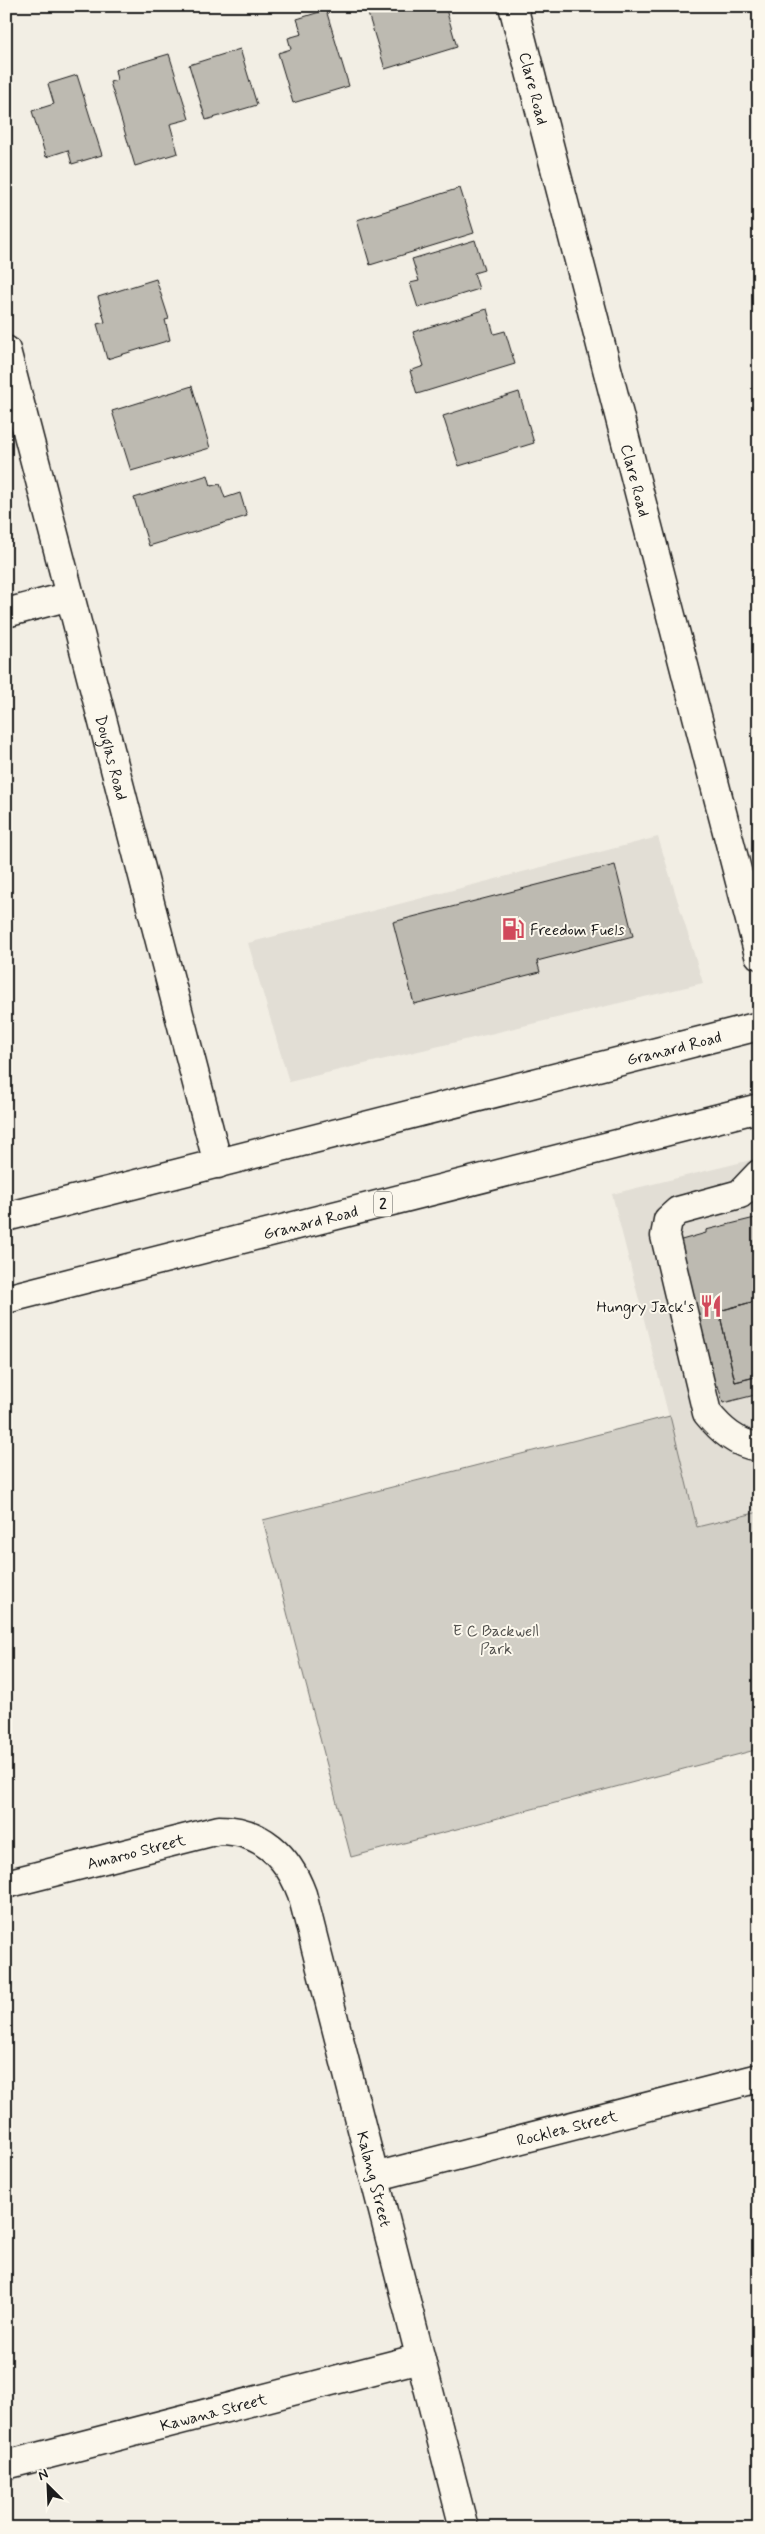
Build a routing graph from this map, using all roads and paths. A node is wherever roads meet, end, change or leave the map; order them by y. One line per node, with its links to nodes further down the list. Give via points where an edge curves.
1 (513, 6): 5 (main road, Clare Road)
2 (6, 350): 3 (main road, Douglas Road)
3 (70, 596): 4 (main road); 8 (main road, Douglas Road)
4 (6, 613)
5 (759, 955)
6 (759, 1026): 8 (main road, Granard Road)
7 (759, 1108): 11 (main road, Granard Road / 2)
8 (218, 1164): 10 (main road, Granard Road)
9 (759, 1174): 12 (main road, via 740,1194 678,1211 668,1220 665,1236 707,1413 720,1429 746,1445)
10 (6, 1217)
11 (6, 1299)
12 (759, 1447)
13 (264, 1841): 14 (main road, Amaroo Street, via 231,1830 219,1830); 16 (main road, Kalang Street, via 288,1863 302,1894)
14 (6, 1884)
15 (759, 2078): 16 (main road, Rocklea Street)
16 (374, 2176): 17 (main road, Kalang Street)
17 (420, 2358): 18 (main road, Kawana Street); 19 (main road, Kalang Street)
18 (6, 2465)
19 (464, 2528)

